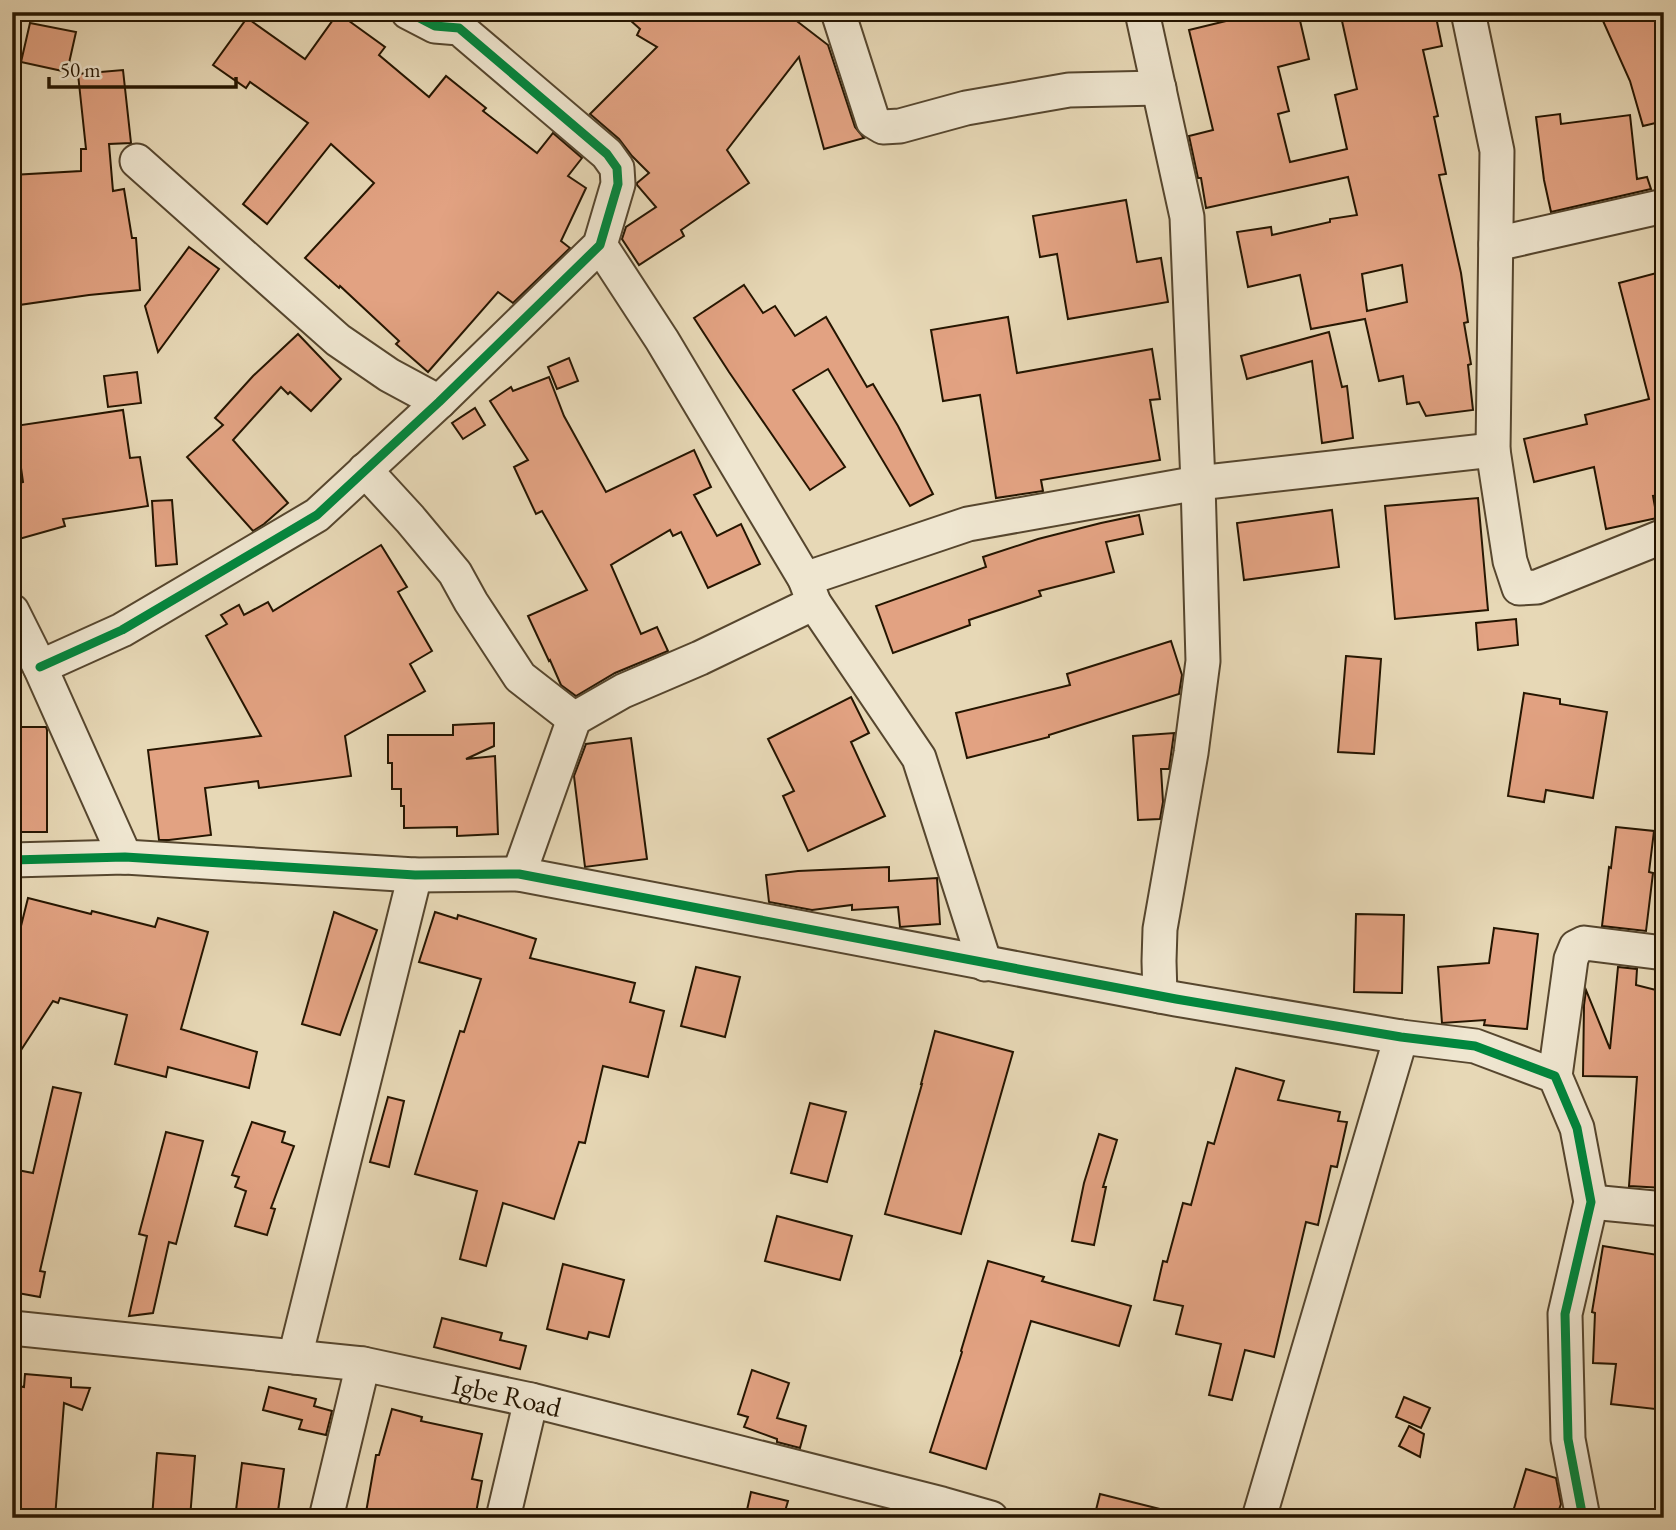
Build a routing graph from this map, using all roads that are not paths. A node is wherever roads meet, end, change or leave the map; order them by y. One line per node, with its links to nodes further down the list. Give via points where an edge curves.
1 (408, 12): 5 (street, via 435,26)
2 (838, 12): 6 (street, via 873,121 883,127 1069,90)
3 (1142, 12): 6 (street)
4 (1468, 12): 9 (street, via 1497,151)
5 (462, 20): 10 (street, via 607,153 617,168 618,184)
6 (1159, 88): 14 (street, via 1187,217)
7 (137, 160): 11 (street, via 338,340)
8 (1664, 206): 9 (street)
9 (1496, 244): 12 (street)
10 (600, 245): 11 (street); 16 (street, via 663,340)
11 (439, 402): 13 (street)
12 (1493, 450): 14 (street); 15 (street, via 1510,561 1519,587 1537,587)
13 (365, 470): 18 (street, via 317,514 122,629); 19 (street, via 455,573 520,677)
14 (1198, 483): 16 (street, via 968,524); 26 (street, via 1203,661 1160,929)
15 (1664, 536)
16 (810, 591): 19 (street, via 700,657); 25 (street, via 919,758)
17 (12, 611): 18 (street)
18 (40, 667): 20 (street)
19 (574, 719): 23 (street)
20 (125, 856): 21 (street); 22 (street)
21 (12, 860)
22 (415, 874): 23 (street); 32 (street)
23 (519, 874): 25 (street)
24 (1664, 953): 28 (street, via 1584,943 1576,947)
25 (985, 964): 26 (street)
26 (1160, 996): 27 (street)
27 (1401, 1037): 28 (street, via 1475,1046); 39 (street)
28 (1555, 1076): 29 (street, via 1577,1128)
29 (1591, 1202): 30 (street); 40 (street, via 1565,1314 1568,1438)
30 (1664, 1209)
31 (12, 1328): 32 (street, Igbe Road)
32 (295, 1357): 33 (street, Igbe Road)
33 (363, 1364): 34 (street, Igbe Road); 36 (street)
34 (531, 1400): 35 (street, Igbe Road); 37 (street)
35 (940, 1511): 38 (street, Igbe Road)
36 (326, 1518)
37 (503, 1518)
38 (991, 1518)
39 (1259, 1518)
40 (1583, 1518)

